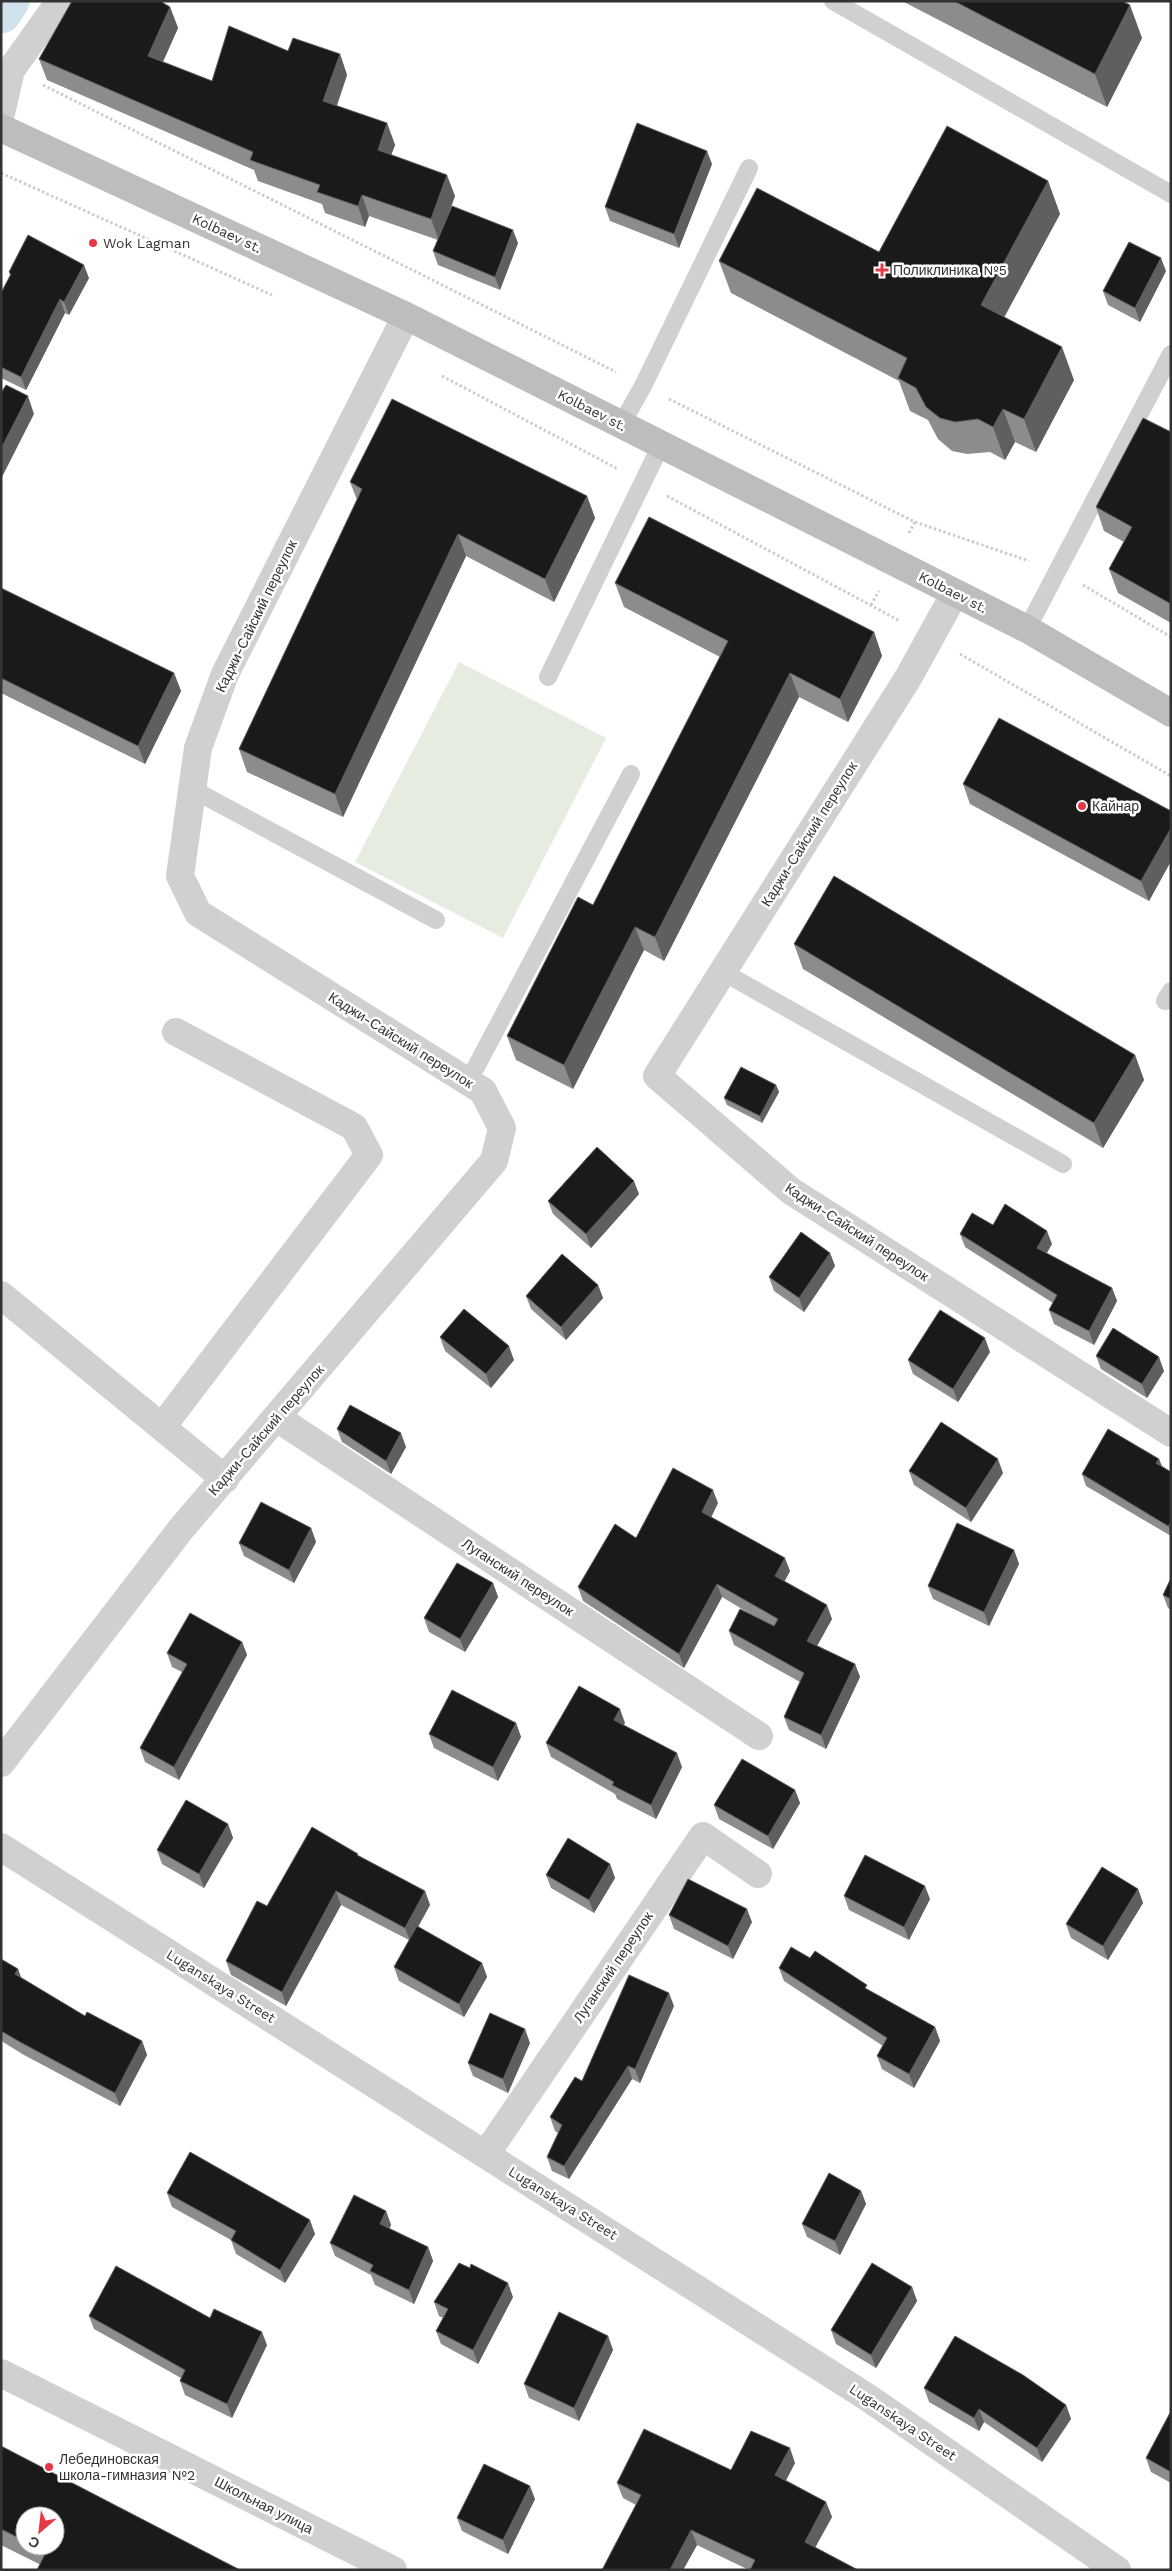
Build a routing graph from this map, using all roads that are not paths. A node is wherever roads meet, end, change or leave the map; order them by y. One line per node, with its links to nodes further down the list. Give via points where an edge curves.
1 (60, 1): 3 (street, via 11,70)
2 (833, 1): 6 (lane)
3 (1, 114)
4 (1, 128): 7 (main road, Kolbaev st.)
5 (749, 168): 9 (lane, via 643,386)
6 (1171, 194)
7 (406, 316): 9 (main road, Kolbaev st.); 16 (street, Каджи-Сайский переулок, via 225,674 198,748)
8 (1171, 354): 12 (lane)
9 (621, 424): 10 (main road, Kolbaev st.)
10 (661, 445): 11 (main road, Kolbaev st.); 13 (lane)
11 (956, 593): 12 (main road, Kolbaev st.); 18 (street, Каджи-Сайский переулок, via 908,678)
12 (1027, 629): 14 (main road, Kolbaev st.)
13 (548, 677)
14 (1171, 713)
15 (631, 774): 20 (lane)
16 (192, 788): 17 (lane); 20 (street, Каджи-Сайский переулок, via 180,876 198,913)
17 (436, 920)
18 (723, 972): 21 (lane); 25 (street, Каджи-Сайский переулок, via 657,1076 792,1191)
19 (176, 1032): 24 (street, via 354,1127 368,1155)
20 (468, 1082): 23 (street, Каджи-Сайский переулок, via 483,1091 502,1128 494,1161)
21 (1063, 1164)
22 (1, 1295): 24 (street)
23 (278, 1418): 26 (street, Каджи-Сайский переулок); 27 (street, Луганский переулок)
24 (162, 1427): 26 (street)
25 (1171, 1433)
26 (225, 1479): 28 (street, Каджи-Сайский переулок, via 181,1529)
27 (759, 1736)
28 (1, 1763)
29 (1, 1847): 31 (street, Luganskaya Street)
30 (758, 1874): 31 (street, Луганский переулок, via 702,1836)
31 (486, 2154): 34 (street, Luganskaya Street, via 867,2397)
32 (1, 2373): 33 (street, Школьная улица)
33 (393, 2570)
34 (1117, 2570)

